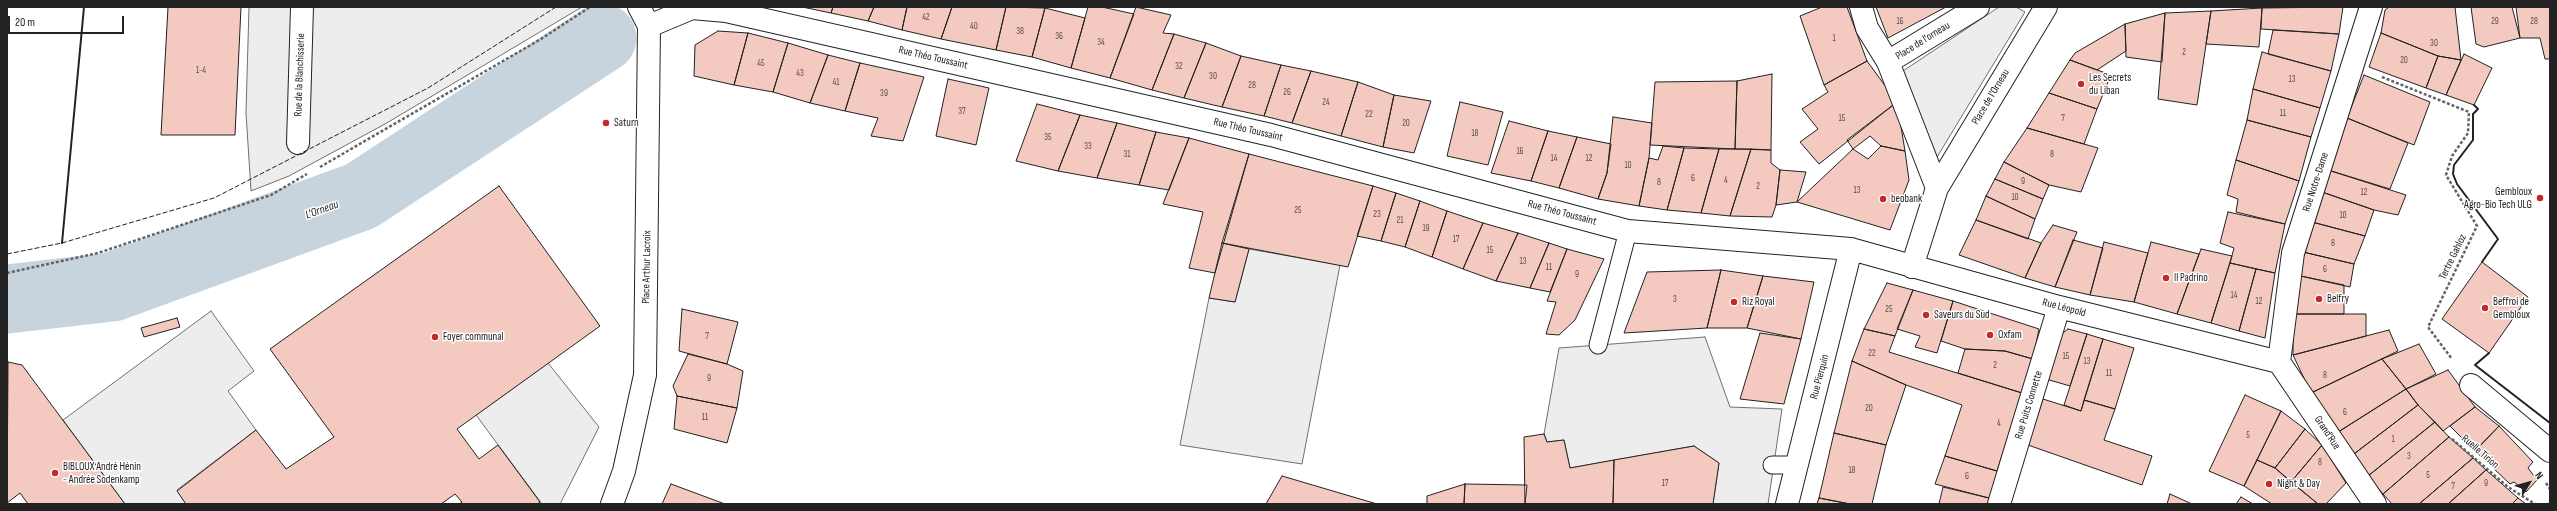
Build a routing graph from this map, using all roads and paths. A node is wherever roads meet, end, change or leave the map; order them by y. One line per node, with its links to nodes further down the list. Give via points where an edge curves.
1 (302, 7): 9 (street, Rue de la Blanchisserie)
2 (1860, 7): 7 (street, Place de l'Orneau, via 1867,28)
3 (1978, 7): 7 (street, Place de l'orneau)
4 (2371, 7): 8 (street, Rue Notre-Dame)
5 (2042, 8): 10 (street, Place de l'Orneau)
6 (644, 16): 11 (street, Rue Théo Toussaint, via 692,8 726,11 1271,135); 22 (street, Place Arthur Lacroix, via 645,375 624,471)
7 (1888, 62): 10 (street, Place de l'Orneau)
8 (2354, 66): 16 (street, Rue Notre-Dame, via 2293,253); 17 (path, Tertre Gahloz, via 2469,112 2468,133 2452,156 2446,175 2477,226 2428,327)
9 (298, 143)
10 (1937, 188): 13 (street, Place de l'Orneau)
11 (1628, 231): 12 (street, Rue Théo Toussaint); 15 (lane)
12 (1851, 249): 13 (street, Rue Léopold); 21 (street, Rue Pierquin)
13 (1912, 267): 14 (street, Rue Léopold)
14 (2059, 307): 16 (street, Rue Léopold); 24 (street, Rue Puits Connette)
15 (1598, 345)
16 (2279, 362): 25 (street, Grand'Rue)
17 (2472, 385): 19 (street)
18 (2452, 439): 26 (path, Ruelle Tirion, via 2508,487)
19 (2550, 451)
20 (1772, 465): 21 (lane)
21 (1796, 465): 23 (street, Rue Pierquin)
22 (612, 504)
23 (1787, 504)
24 (1999, 504)
25 (2375, 504)
26 (2535, 504)

